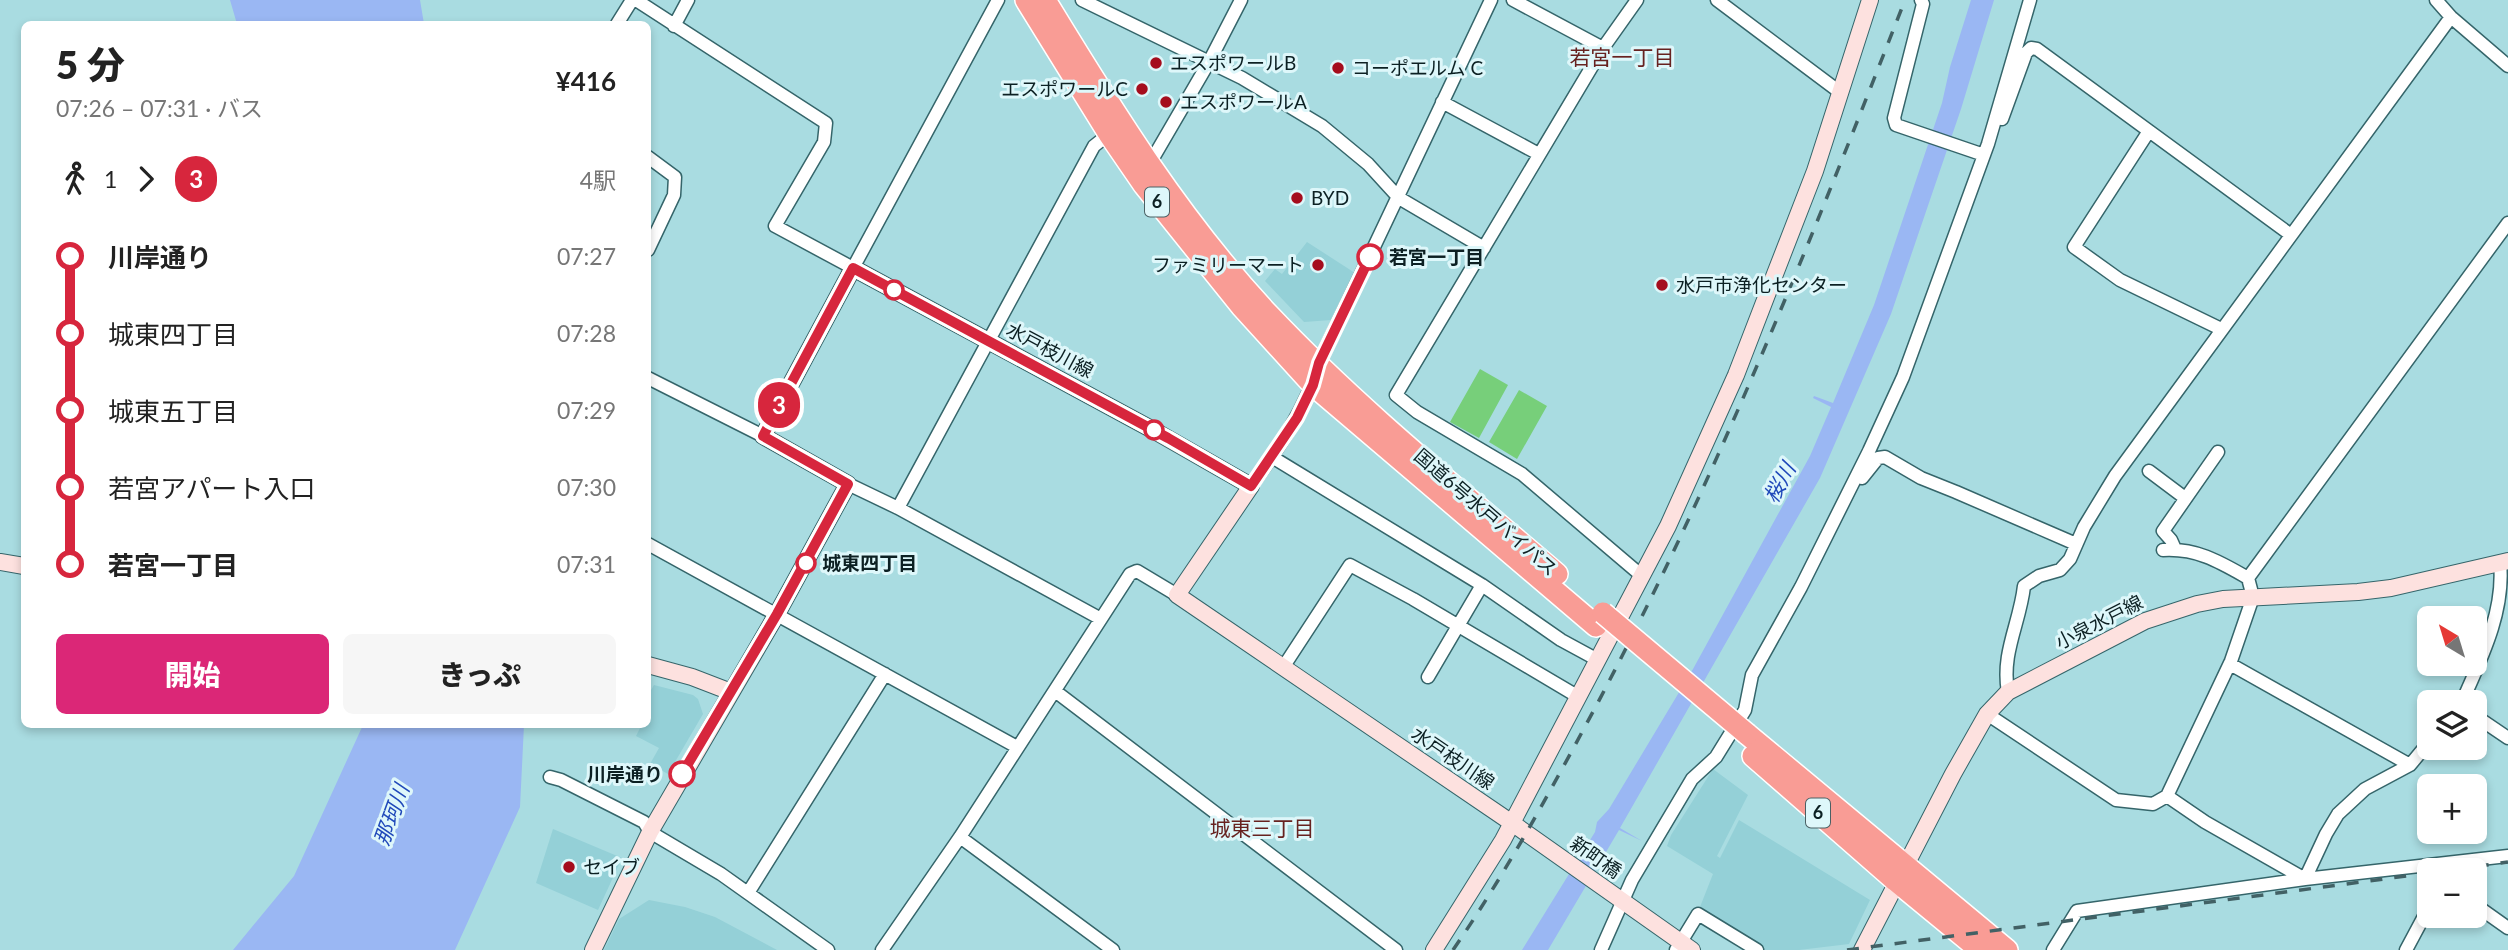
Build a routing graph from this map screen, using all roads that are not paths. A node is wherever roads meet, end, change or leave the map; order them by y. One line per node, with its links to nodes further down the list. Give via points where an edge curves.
1 (634, 0): 17 (street); 18 (street)
2 (688, 0): 18 (street)
3 (998, 0): 35 (street)
4 (1026, 0): 25 (highway, 国道6号水戸バイパス / 6)
5 (1045, 0): 29 (highway, 国道6号水戸バイパス / 6)
6 (1082, 0): 20 (street)
7 (1241, 0): 20 (street)
8 (1491, 0): 23 (street)
9 (1513, 0): 19 (street)
10 (1637, 0): 19 (street)
11 (1870, 0): 22 (main road)
12 (1920, 0): 26 (street, via 1923,4 1896,125)
13 (2030, 0): 26 (street)
14 (2436, 0): 16 (street)
15 (1724, 2): 22 (street)
16 (2451, 17): 21 (street); 32 (street)
17 (619, 21)
18 (674, 26): 35 (street, via 826,123 824,142 775,226)
19 (1603, 48): 34 (street)
20 (1209, 62): 29 (street); 30 (street, via 1322,126 1359,155)
21 (2508, 66)
22 (1841, 93): 55 (main road, via 1736,375)
23 (1443, 102): 27 (street); 30 (street)
24 (2149, 131): 26 (street, via 2031,48 2005,115); 32 (street); 36 (street, via 2074,247 2120,281)
25 (1109, 134): 37 (street, via 1094,146); 40 (highway, 国道6号水戸バイパス / 6, via 1209,269)
26 (1983, 151): 47 (street, via 1903,377)
27 (1535, 152)
28 (651, 159): 33 (street, via 675,177 674,195)
29 (1149, 165): 38 (highway, 国道6号水戸バイパス / 6, via 1221,259)
30 (1399, 198): 34 (street); 38 (street)
31 (2508, 223): 56 (street)
32 (2291, 235): 36 (street)
33 (651, 244)
34 (1484, 248): 55 (street, via 1396,395 1522,474)
35 (853, 268): 37 (main road, 水戸枝川線); 41 (main road)
36 (2221, 329): 50 (street, via 2115,476)
37 (989, 341): 46 (main road, 水戸枝川線); 49 (street)
38 (1319, 363): 40 (street); 62 (highway, 国道6号水戸バイパス / 6)
39 (651, 380): 41 (street)
40 (1313, 385): 43 (street); 62 (highway, 国道6号水戸バイパス / 6)
41 (763, 436): 45 (main road)
42 (2218, 452): 48 (street)
43 (1272, 457): 46 (street); 57 (street)
44 (2149, 471): 48 (street)
45 (848, 484): 49 (street); 60 (main road)
46 (1251, 486): 58 (main road)
47 (1850, 491): 50 (street, via 1878,458 1885,457 1921,478); 93 (street, via 1752,675 1745,710 1716,757 1692,779)
48 (2185, 498): 56 (street, via 2163,531 2171,540 2169,550 2201,553)
49 (898, 508): 61 (street)
50 (2076, 544): 73 (street, via 2060,570 2024,586 2011,635 2005,676)
51 (651, 546): 60 (street)
52 (0, 562): 54 (main road)
53 (2504, 562): 59 (main road, 小泉水戸線, via 2391,588); 70 (street, via 2485,651)
54 (21, 566)
55 (1642, 576): 64 (main road)
56 (2248, 578): 59 (street)
57 (1482, 585): 63 (street); 64 (street)
58 (1177, 595): 61 (street, via 1138,571 1130,573); 67 (main road, 水戸枝川線)
59 (2253, 597): 65 (street); 73 (main road, 小泉水戸線, via 2197,604 2158,615)
60 (777, 614): 68 (street); 72 (main road)
61 (1101, 619): 71 (street)
62 (1600, 619): 90 (highway, 国道6号水戸バイパス / 6)
63 (1458, 625): 67 (street, via 1350,565); 69 (street); 74 (street)
64 (1596, 659): 74 (main road)
65 (2230, 664): 80 (street); 82 (street)
66 (651, 666): 72 (main road)
67 (1284, 666): 83 (main road, 水戸枝川線)
68 (885, 674): 78 (street); 92 (street)
69 (1428, 677)
70 (2467, 690)
71 (1055, 691): 78 (street); 102 (street)
72 (731, 692): 84 (main road)
73 (2008, 692): 75 (main road, 小泉水戸線)
74 (1577, 696): 83 (main road)
75 (1987, 714): 82 (street, via 2116,800 2152,804); 90 (main road, 小泉水戸線)
76 (2487, 724): 77 (street)
77 (2508, 738)
78 (1017, 747): 85 (street)
79 (2417, 757): 80 (street)
80 (2410, 765): 91 (street, via 2365,789 2338,814)
81 (550, 777): 84 (street, via 644,822)
82 (2167, 796): 91 (street)
83 (1512, 823): 86 (main road, 水戸枝川線); 103 (main road)
84 (650, 832): 92 (street); 98 (main road)
85 (960, 837): 100 (street); 101 (street)
86 (1552, 852): 93 (main road, 新町橋)
87 (2508, 856): 88 (street)
88 (2487, 860)
89 (2417, 869): 91 (street)
90 (1901, 873): 106 (main road, 小泉水戸線); 107 (highway, 国道6号水戸バイパス / 6); 108 (highway, 国道6号水戸バイパス / 6)
91 (2305, 878): 109 (street, via 2077,911)
92 (748, 893): 99 (street)
93 (1619, 899): 97 (main road); 104 (street)
94 (2487, 913): 96 (street)
95 (2418, 928): 110 (street)
96 (2508, 928)
97 (1683, 947): 105 (street, via 1698,914)
98 (593, 950)
99 (827, 950)
100 (882, 950)
101 (1113, 950)
102 (1396, 950)
103 (1434, 950)
104 (1601, 950)
105 (1757, 950)
106 (1862, 950)
107 (1980, 950)
108 (2007, 950)
109 (2053, 950)
110 (2406, 950)

